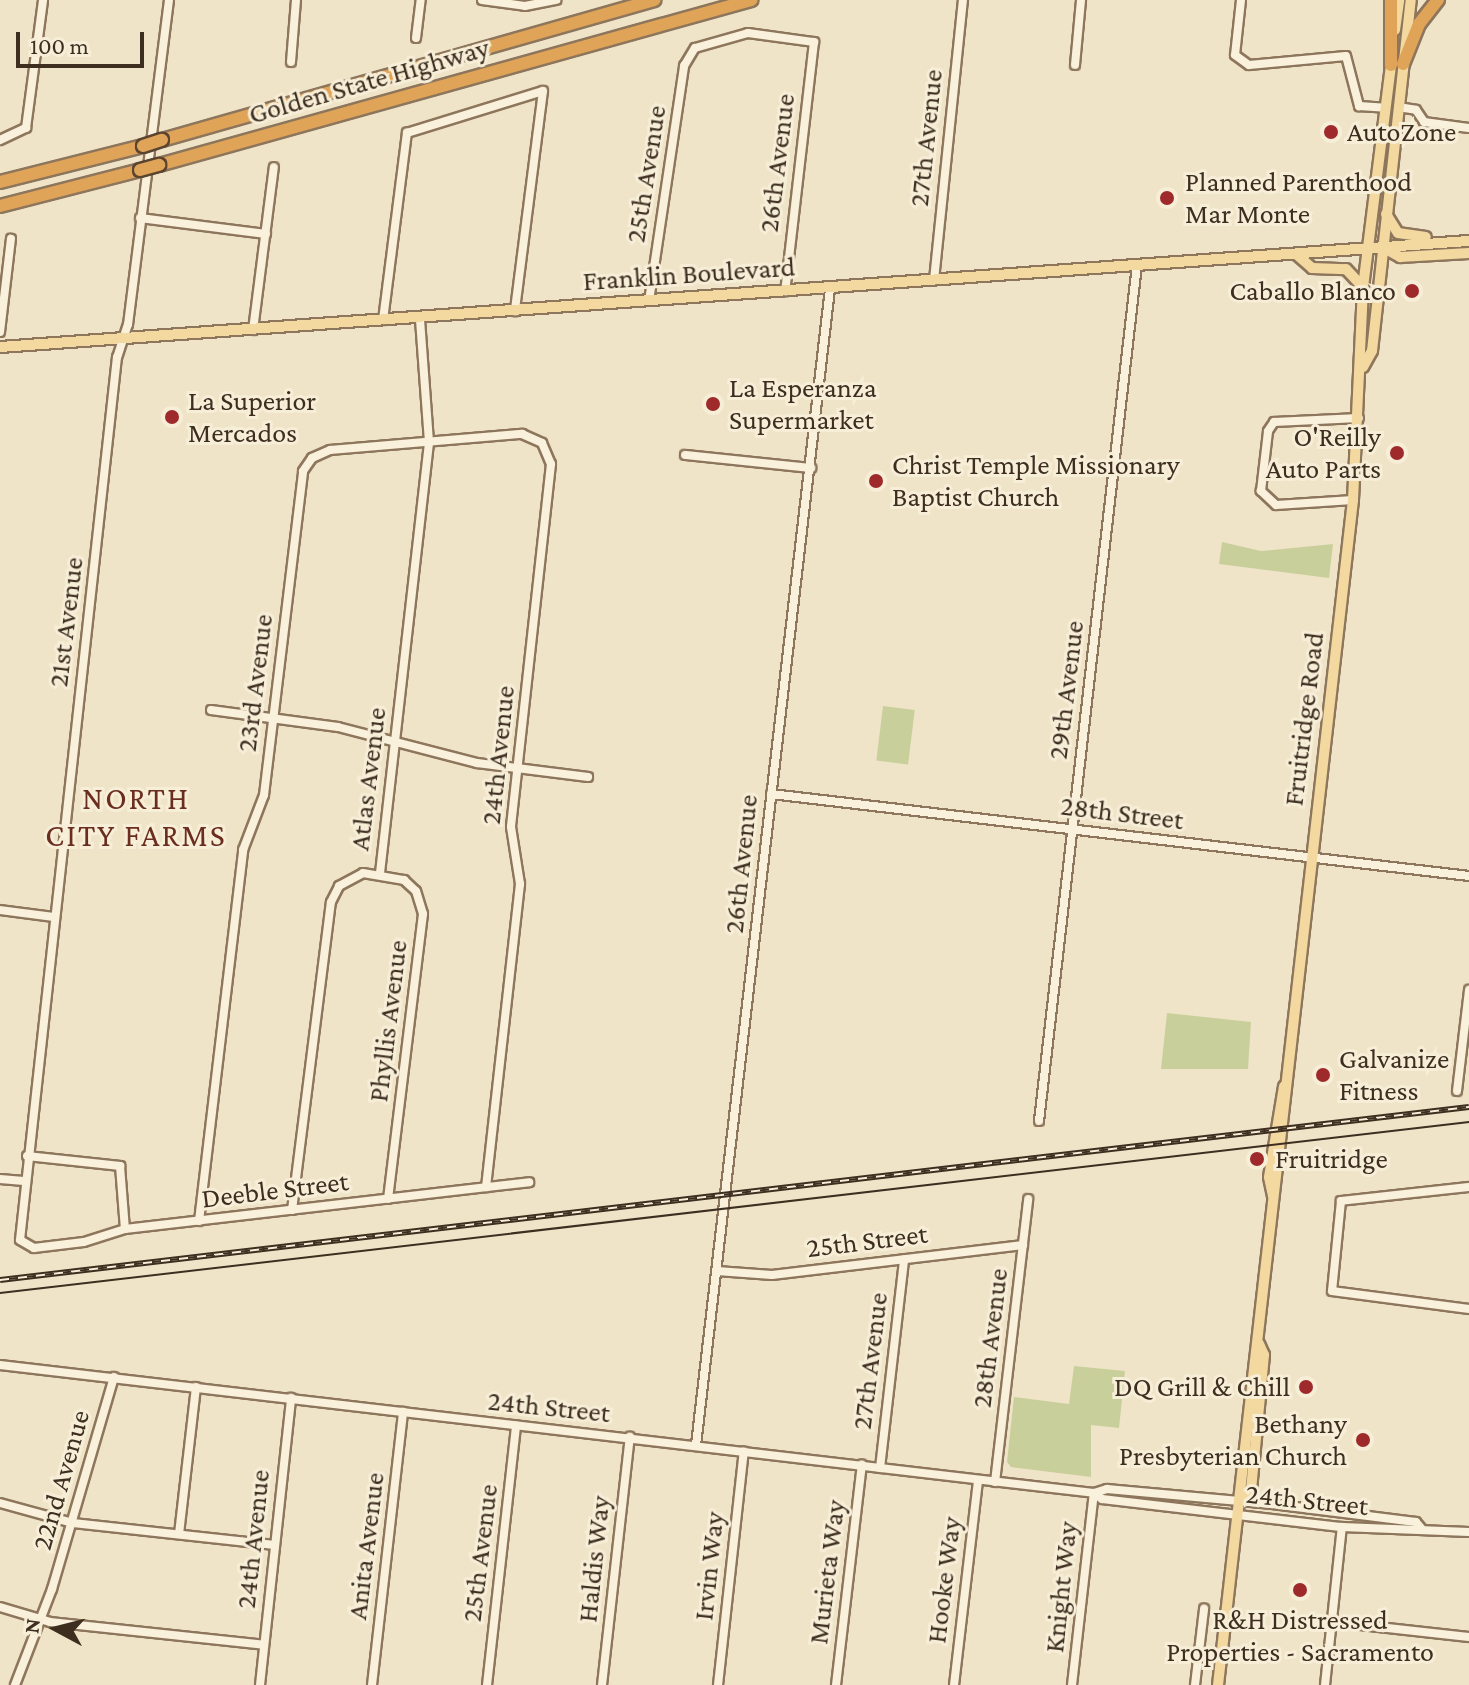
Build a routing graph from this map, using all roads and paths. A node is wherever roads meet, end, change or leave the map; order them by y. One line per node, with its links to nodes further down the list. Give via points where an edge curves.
1 (43, 0): 24 (street, via 23,133)
2 (169, 0): 29 (street, 21st Avenue)
3 (296, 0): 18 (street)
4 (421, 0): 16 (street)
5 (482, 0): 6 (street, via 525,6)
6 (555, 0)
7 (654, 0): 26 (highway, Golden State Highway, bridge)
8 (751, 0): 27 (highway, Golden State Highway, bridge)
9 (963, 0): 39 (street, 27th Avenue)
10 (1081, 0): 19 (street)
11 (1241, 0): 22 (street, via 1235,55 1249,65 1346,56 1359,106)
12 (1391, 0): 20 (highway)
13 (1399, 0): 20 (main road, Fruitridge Road)
14 (1411, 0): 20 (main road, Fruitridge Road)
15 (1438, 0): 20 (highway)
16 (416, 38)
17 (814, 42): 42 (street, 26th Avenue); 43 (street, 25th Avenue, via 748,33 705,43 688,55 669,141)
18 (291, 62)
19 (1075, 65)
20 (1397, 65): 21 (main road, Fruitridge Road); 22 (main road, Fruitridge Road)
21 (1398, 107): 23 (street, via 1416,110 1424,122); 28 (main road, Fruitridge Road)
22 (1385, 108): 35 (main road, Fruitridge Road)
23 (1469, 128)
24 (0, 140)
25 (274, 167): 30 (street)
26 (0, 182)
27 (0, 206)
28 (1386, 212): 33 (main road, via 1398,233); 34 (main road, Fruitridge Road)
29 (140, 218): 30 (street); 49 (street, 21st Avenue)
30 (266, 234): 47 (street)
31 (11, 239): 48 (street)
32 (1469, 241): 33 (main road, Franklin Boulevard)
33 (1447, 242): 34 (main road, Franklin Boulevard)
34 (1382, 247): 35 (main road, Franklin Boulevard); 36 (main road, Franklin Boulevard, via 1400,257); 51 (main road, Fruitridge Road, via 1372,351)
35 (1368, 248): 37 (main road, Franklin Boulevard); 40 (main road, Fruitridge Road)
36 (1469, 253)
37 (1296, 254): 38 (main road, Franklin Boulevard); 40 (main road, via 1312,268 1353,273)
38 (1137, 265): 39 (main road, Franklin Boulevard); 63 (street, 29th Avenue)
39 (934, 280): 41 (main road, Franklin Boulevard)
40 (1363, 287): 51 (main road, Fruitridge Road)
41 (830, 288): 42 (main road, Franklin Boulevard); 55 (street, 26th Avenue)
42 (785, 291): 43 (main road, Franklin Boulevard)
43 (649, 301): 44 (main road, Franklin Boulevard)
44 (515, 311): 45 (main road, Franklin Boulevard); 46 (street, via 543,91 407,133)
45 (420, 318): 46 (main road, Franklin Boulevard); 53 (street, Atlas Avenue)
46 (383, 320): 47 (main road, Franklin Boulevard)
47 (253, 330): 49 (main road, Franklin Boulevard)
48 (0, 332)
49 (122, 340): 50 (main road, Franklin Boulevard); 68 (street, 21st Avenue)
50 (0, 347)
51 (1363, 367): 52 (main road, Fruitridge Road)
52 (1359, 418): 56 (main road, Fruitridge Road); 56 (street, via 1274,422 1268,431 1261,491 1276,505)
53 (429, 442): 58 (street, 23rd Avenue, via 330,450 312,458 303,471); 59 (street, Atlas Avenue); 60 (street, 24th Avenue, via 522,434 536,439 550,455)
54 (685, 455): 55 (street)
55 (811, 468): 62 (street, 26th Avenue)
56 (1353, 500): 64 (main road, Fruitridge Road)
57 (211, 710): 58 (street)
58 (273, 717): 59 (street); 81 (street, 23rd Avenue, via 262,806 243,850)
59 (395, 742): 60 (street); 65 (street, Atlas Avenue)
60 (518, 769): 61 (street); 76 (street, 24th Avenue, via 511,836 520,884)
61 (588, 777)
62 (771, 794): 63 (street, 28th Street); 86 (street, 26th Avenue)
63 (1072, 829): 64 (street, 28th Street); 71 (street, 29th Avenue)
64 (1312, 857): 66 (street, 28th Street); 102 (main road, Fruitridge Road, via 1288,1106 1273,1197 1251,1490)
65 (380, 873): 78 (street, Phyllis Avenue, via 410,885 423,914); 80 (street, Atlas Avenue, via 346,879 331,902)
66 (1469, 876)
67 (0, 910): 68 (street)
68 (54, 917): 72 (street, 21st Avenue)
69 (1469, 990): 70 (street)
70 (1457, 1091)
71 (1039, 1121)
72 (27, 1156): 74 (street, 21st Avenue); 82 (street, via 120,1166)
73 (0, 1179): 74 (street)
74 (24, 1181): 84 (street, 21st Avenue, via 18,1231)
75 (529, 1182): 76 (street, Deeble Street)
76 (486, 1187): 78 (street, Deeble Street)
77 (1469, 1187): 87 (street, via 1341,1201 1332,1291)
78 (388, 1199): 80 (street, Deeble Street)
79 (1028, 1199): 83 (street, 28th Avenue)
80 (292, 1210): 81 (street, Deeble Street)
81 (199, 1221): 82 (street, Deeble Street)
82 (125, 1229): 84 (street, Deeble Street, via 84,1242)
83 (1023, 1245): 85 (street, 25th Street); 100 (street, 28th Avenue)
84 (28, 1247)
85 (904, 1259): 86 (street, 25th Street, via 772,1275); 98 (street, 27th Avenue)
86 (717, 1271): 95 (street, 26th Avenue)
87 (1469, 1309)
88 (0, 1365): 89 (street, 24th Street)
89 (114, 1377): 90 (street, 24th Street); 105 (street, 22nd Avenue)
90 (196, 1387): 91 (street, 24th Street); 109 (street)
91 (291, 1398): 92 (street, 24th Street); 110 (street, 24th Avenue)
92 (403, 1412): 93 (street, 24th Street); 119 (street, Anita Avenue)
93 (516, 1426): 94 (street, 24th Street); 120 (street, 25th Avenue)
94 (630, 1437): 95 (street, 24th Street); 121 (street, Haldis Way)
95 (696, 1445): 96 (street, 24th Street)
96 (744, 1451): 97 (street, 24th Street); 122 (street, Irvin Way)
97 (862, 1465): 98 (street, 24th Street); 123 (street, Murieta Way)
98 (880, 1468): 99 (street, 24th Street)
99 (978, 1480): 100 (street, 24th Street); 124 (street, Hooke Way)
100 (995, 1482): 101 (street, 24th Street)
101 (1094, 1493): 102 (street, 24th Street, via 1107,1489); 104 (street, 24th Street, via 1102,1499); 125 (street, Knight Way)
102 (1239, 1501): 104 (main road, Fruitridge Road); 107 (street, 24th Street, via 1416,1522)
103 (0, 1503): 105 (street)
104 (1237, 1515): 106 (street, 24th Street); 127 (main road, Fruitridge Road)
105 (73, 1523): 109 (street); 113 (street, 22nd Avenue)
106 (1342, 1527): 107 (street, 24th Street, via 1416,1533); 114 (street)
107 (1421, 1528): 108 (street, 24th Street)
108 (1469, 1532)
109 (179, 1534): 110 (street)
110 (275, 1545): 116 (street, 24th Avenue)
111 (0, 1607): 113 (street)
112 (1204, 1609): 126 (street)
113 (40, 1620): 116 (street); 117 (street, 22nd Avenue)
114 (1333, 1622): 115 (street); 128 (street)
115 (1469, 1637)
116 (264, 1645): 118 (street, 24th Avenue)
117 (15, 1685)
118 (260, 1685)
119 (372, 1685)
120 (487, 1685)
121 (602, 1685)
122 (718, 1685)
123 (836, 1685)
124 (954, 1685)
125 (1072, 1685)
126 (1195, 1685)
127 (1218, 1685)
128 (1325, 1685)

